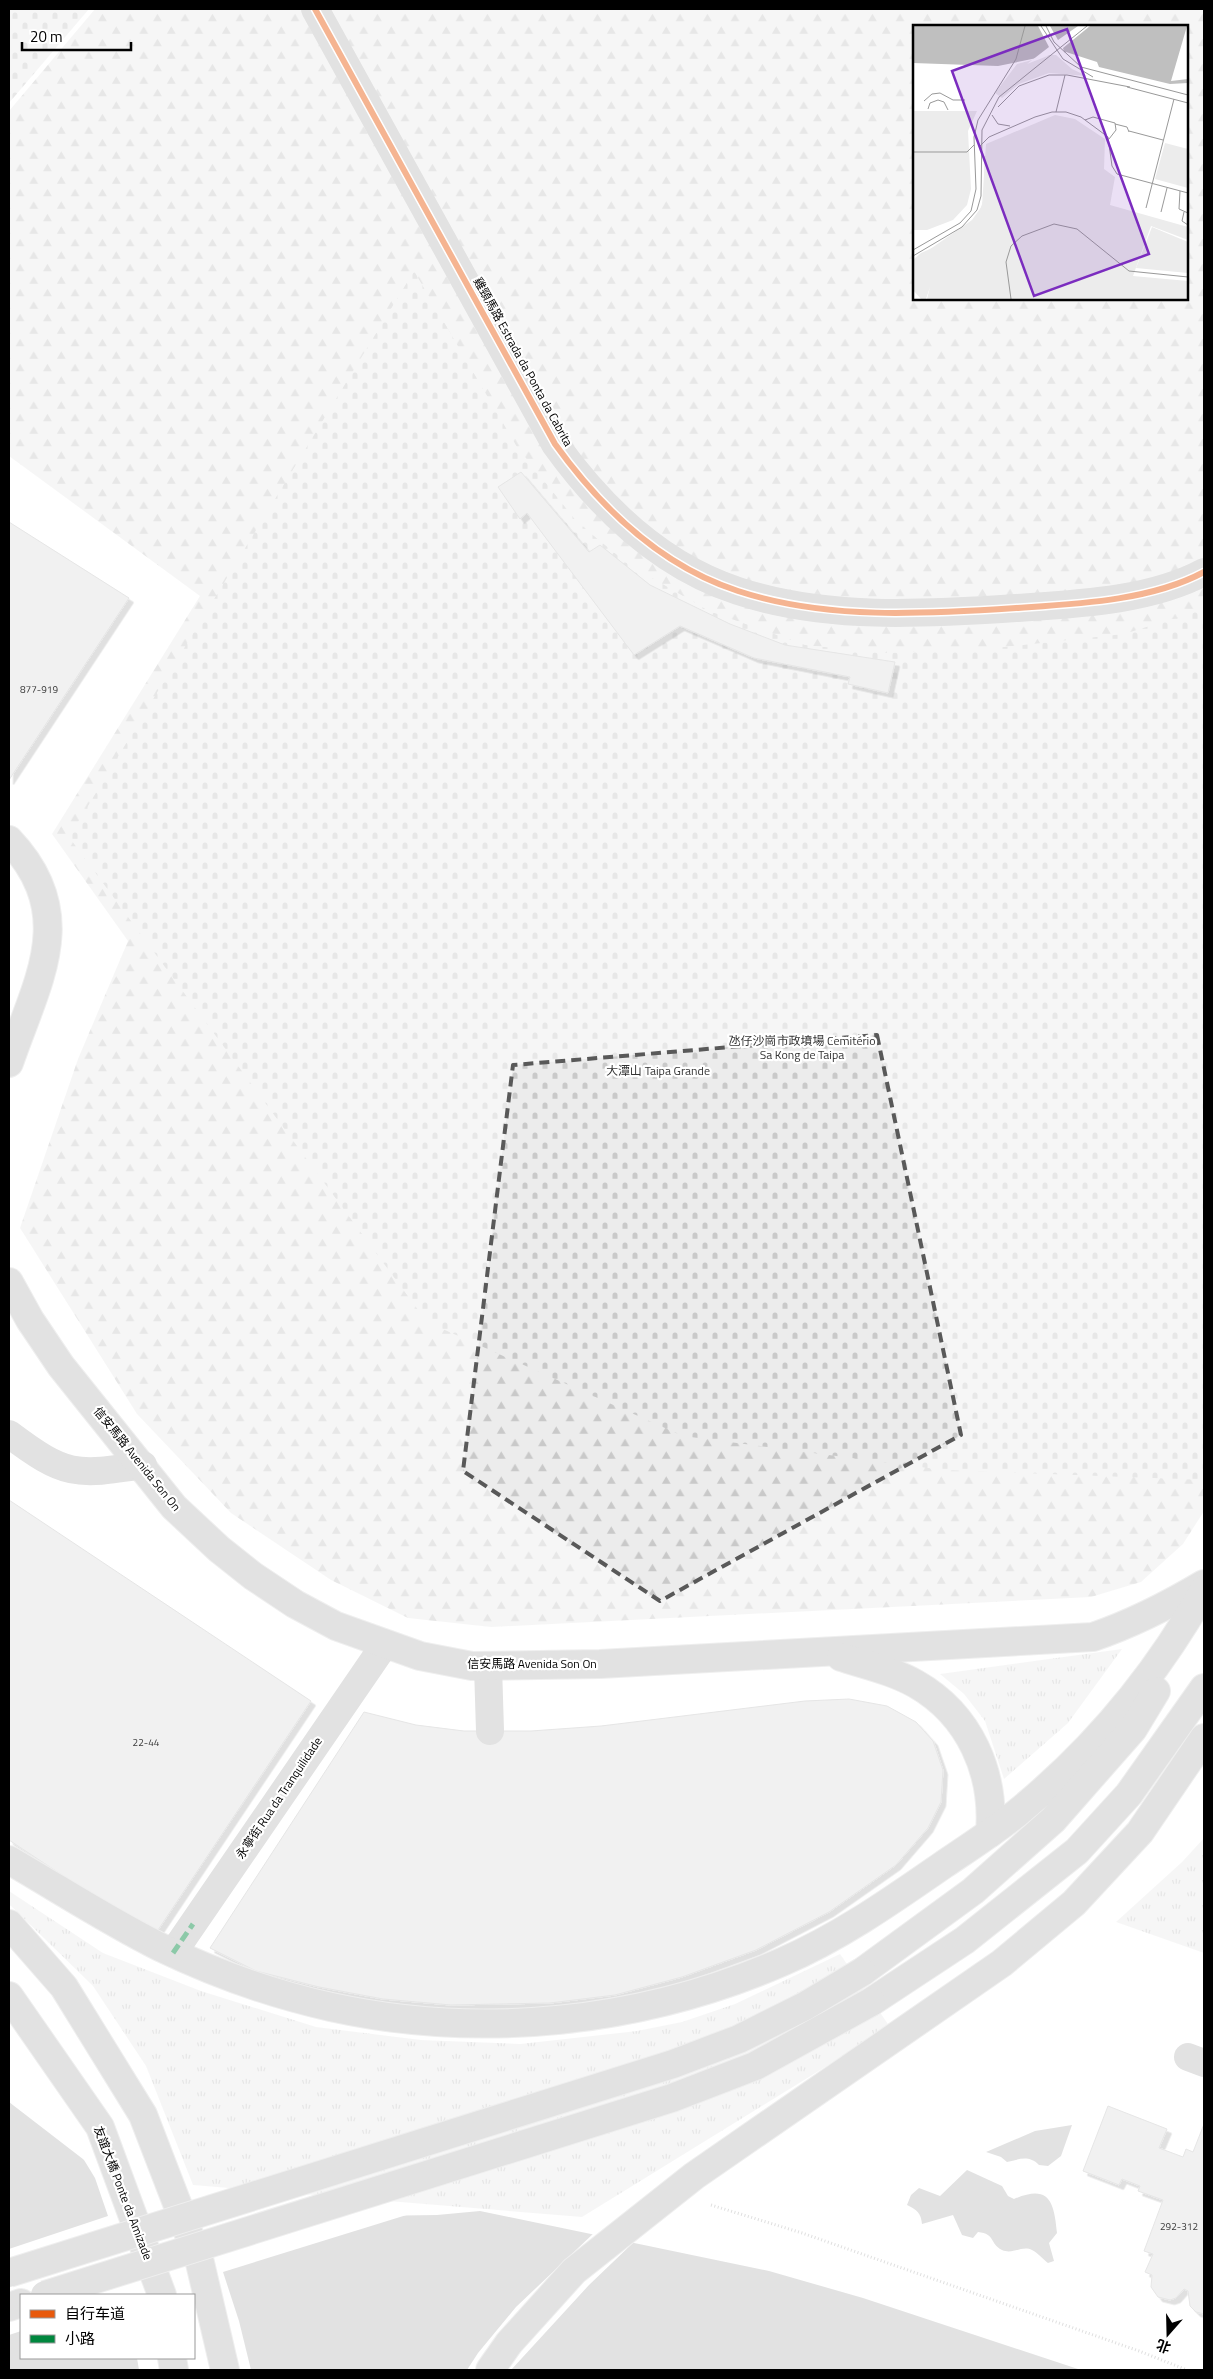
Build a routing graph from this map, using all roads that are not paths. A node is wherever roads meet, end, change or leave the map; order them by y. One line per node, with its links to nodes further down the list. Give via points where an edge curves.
1 (316, 9): 2 (main road, 雞頸馬路 Estrada da Ponta da Cabrita, via 555,444 580,480 609,510 651,545 692,570 737,591 828,610 896,613 1011,608 1119,598 1191,579)
2 (1204, 572)
3 (9, 840): 4 (main road, via 26,858 41,887 49,920 47,953)
4 (9, 1064)
5 (9, 1282): 7 (main road, 信安馬路 Avenida Son On, via 61,1366)
6 (9, 1434): 7 (main road, via 56,1466 76,1471 94,1473)
7 (143, 1466): 10 (main road, 信安馬路 Avenida Son On, via 174,1507 253,1576 294,1604 336,1626)
8 (1204, 1584): 11 (main road, 信安馬路 Avenida Son On, via 1162,1610 1093,1637)
9 (1204, 1591): 16 (main road, via 1162,1660 1104,1731 1061,1775); 21 (main road, bridge, via 1170,1666 1133,1729 1059,1813 973,1891 862,1972 805,2006 739,2039 673,2064)
10 (385, 1644): 12 (main road, 信安馬路 Avenida Son On, via 420,1656); 19 (main road, 永寧街 Rua da Tranquilidade)
11 (825, 1652): 12 (main road, 信安馬路 Avenida Son On, via 600,1664); 16 (main road, via 916,1684 954,1716 970,1736 985,1771 992,1808)
12 (488, 1666): 14 (main road)
13 (1204, 1688): 22 (main road, bridge, via 1129,1794 1077,1851 965,1940 870,2002 755,2066 672,2098)
14 (490, 1731)
15 (1204, 1738): 25 (main road, via 1140,1832 1074,1903 1002,1963 694,2176 574,2271)
16 (990, 1833): 19 (main road, via 889,1903 782,1962 665,2002 590,2016 483,2024 360,2013 270,1991)
17 (9, 1860): 19 (main road)
18 (9, 1924): 24 (main road, bridge, via 64,1987 143,2115 200,2263)
19 (174, 1953)
20 (9, 1996): 23 (main road, 友誼大橋 Ponte da Amizade, bridge, via 100,2127)
21 (9, 2273)
22 (48, 2294)
23 (162, 2294)
24 (225, 2370)
25 (490, 2370)

